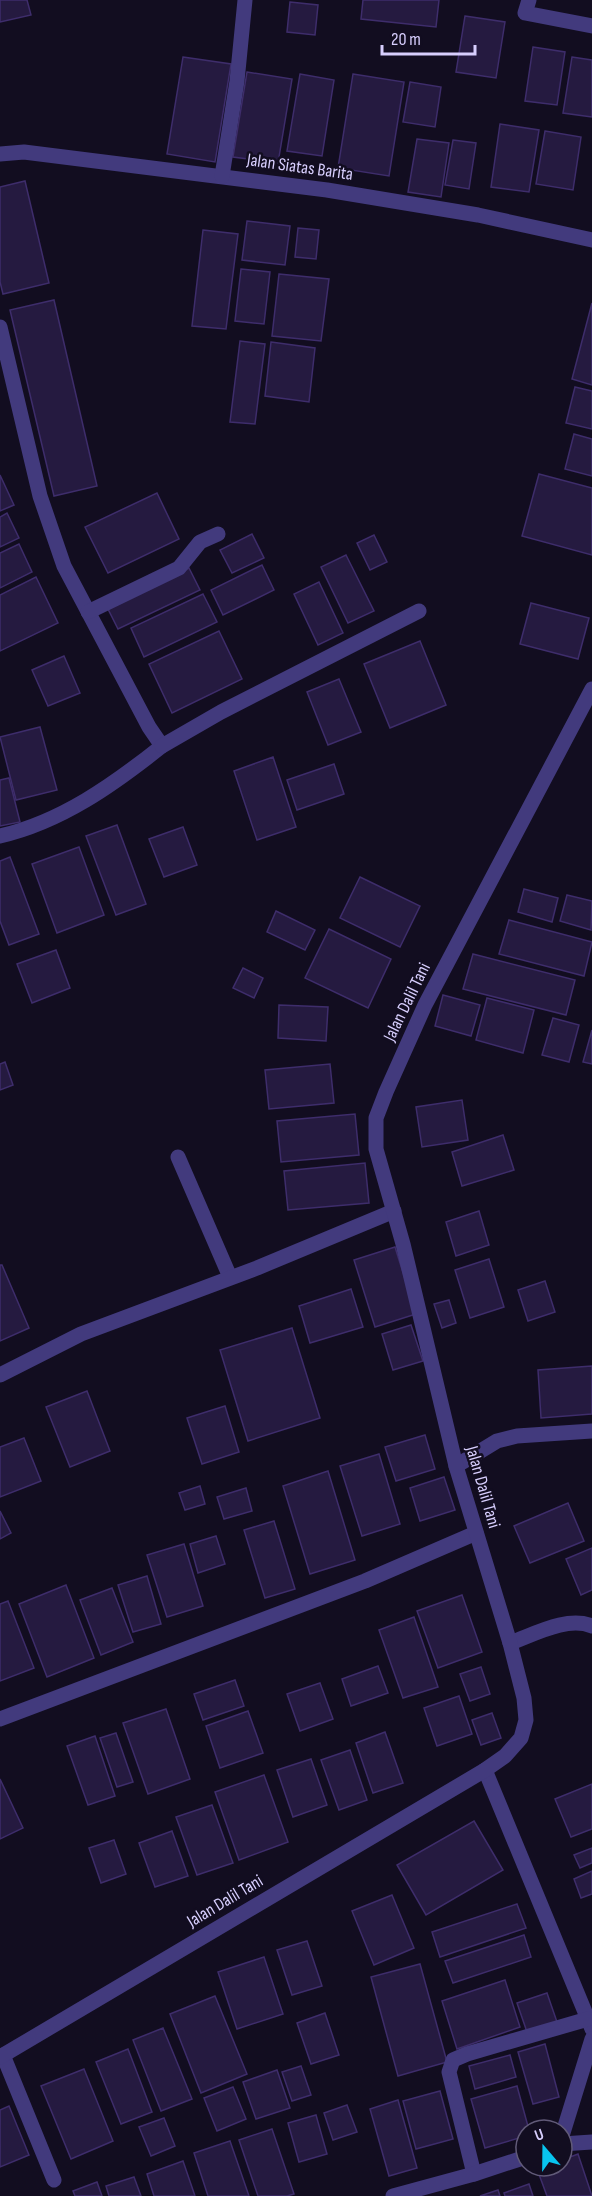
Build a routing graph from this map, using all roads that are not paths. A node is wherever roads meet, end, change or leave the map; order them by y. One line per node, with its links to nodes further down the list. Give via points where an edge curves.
1 (245, 0): 5 (street)
2 (529, 0): 3 (street, via 525,13)
3 (592, 26)
4 (0, 154): 5 (street, Jalan Siatas Barita, via 24,152)
5 (222, 176): 6 (street, Jalan Siatas Barita, via 478,215)
6 (592, 240)
7 (0, 327): 10 (street, via 40,496 64,566)
8 (218, 534): 10 (street, via 200,542 179,568)
9 (419, 611): 12 (street)
10 (88, 612): 12 (street)
11 (592, 690): 15 (street, Jalan Dalil Tani, via 425,1005 376,1118 376,1149)
12 (162, 746): 13 (street, via 126,775 63,814)
13 (0, 836)
14 (177, 1157): 16 (street)
15 (394, 1211): 16 (street); 19 (street, Jalan Dalil Tani)
16 (230, 1277): 17 (street, via 81,1334)
17 (0, 1375)
18 (592, 1431): 19 (street, via 497,1441)
19 (456, 1466): 20 (street, Jalan Dalil Tani)
20 (476, 1533): 22 (street, Jalan Dalil Tani); 23 (street, via 365,1581)
21 (592, 1626): 22 (street, via 568,1623)
22 (510, 1643): 24 (street, Jalan Dalil Tani, via 526,1720 521,1738)
23 (0, 1719)
24 (485, 1770): 25 (street); 27 (street, Jalan Dalil Tani)
25 (590, 2024): 32 (street, via 453,2060 448,2072)
26 (592, 2039): 28 (street)
27 (1, 2056): 33 (street)
28 (568, 2118)
29 (592, 2142): 30 (street)
30 (574, 2143)
31 (514, 2161): 32 (street)
32 (474, 2174): 34 (street)
33 (54, 2180)
34 (393, 2196)

